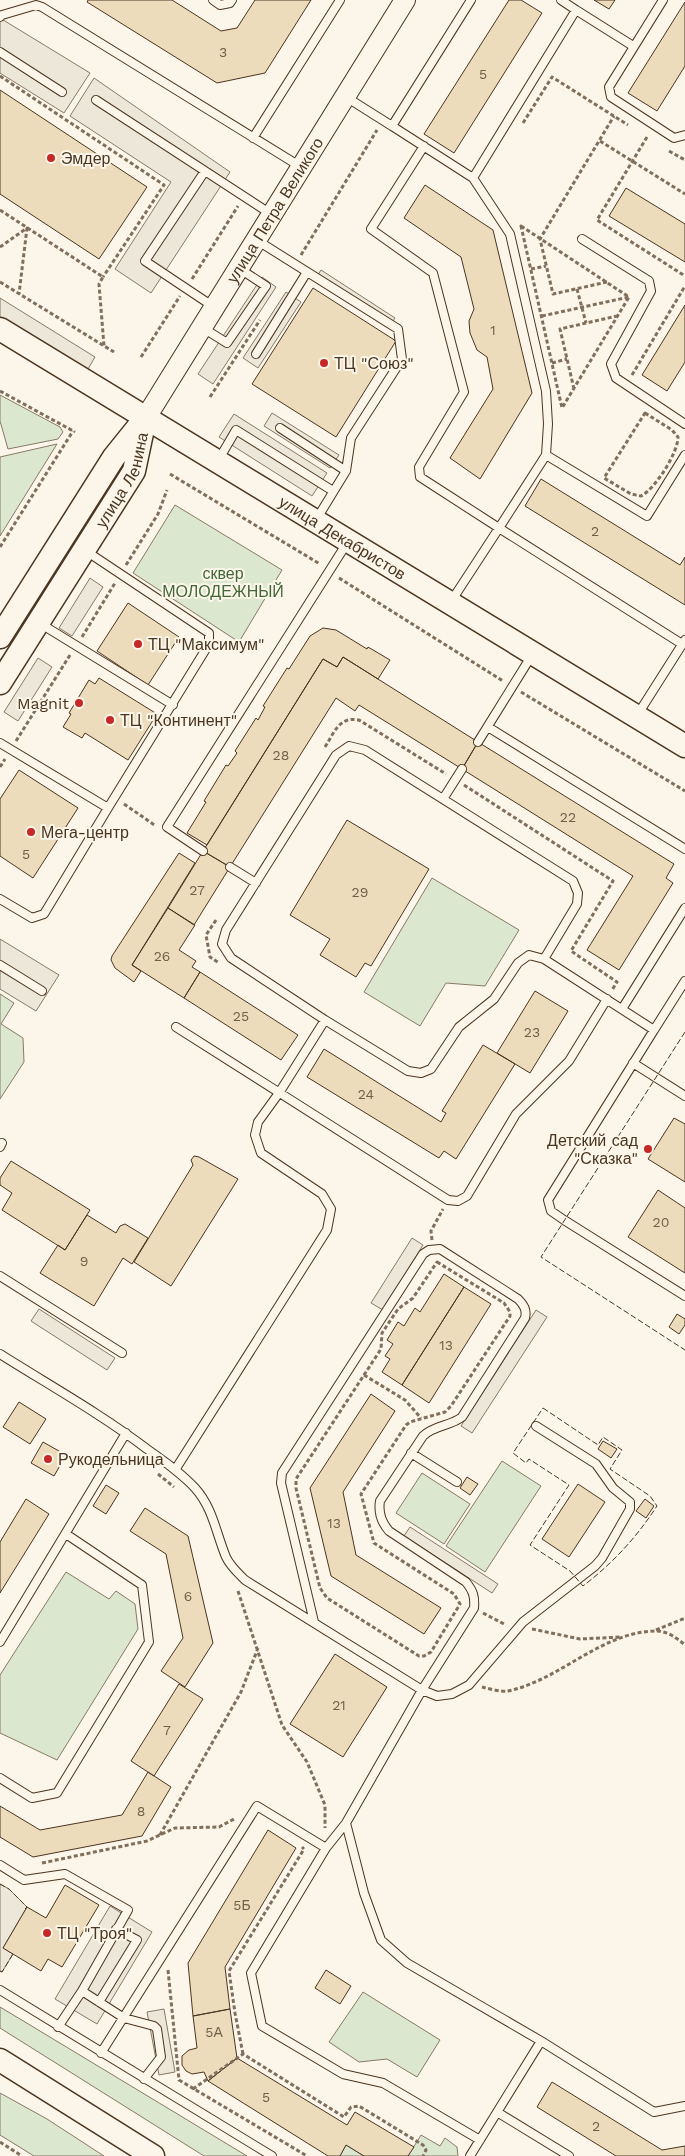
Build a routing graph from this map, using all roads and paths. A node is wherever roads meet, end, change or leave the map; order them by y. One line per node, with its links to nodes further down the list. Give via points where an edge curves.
1 (213, 0): 2 (lane, via 220,4)
2 (232, 0)
3 (340, 0): 24 (lane)
4 (405, 0): 15 (street, улица Петра Великого)
5 (471, 0): 18 (lane)
6 (561, 0): 9 (lane)
7 (663, 0): 11 (lane)
8 (44, 4): 10 (lane); 24 (lane)
9 (576, 10): 11 (lane); 33 (lane)
10 (0, 17)
11 (633, 46): 22 (lane, via 608,87 611,97 674,138)
12 (0, 52): 14 (lane)
13 (0, 76): 50 (path, via 164,185)
14 (62, 92)
15 (345, 96): 18 (lane); 31 (street, улица Петра Великого)
16 (96, 100): 32 (lane)
17 (614, 116): 19 (path, via 552,77); 20 (path); 25 (path)
18 (392, 126): 27 (lane)
19 (522, 126)
20 (631, 127)
21 (639, 132): 23 (path)
22 (685, 135)
23 (647, 137): 26 (path); 30 (path)
24 (253, 138): 31 (lane)
25 (600, 141): 30 (path); 41 (path)
26 (655, 142)
27 (424, 146): 33 (lane); 86 (lane, via 371,229 433,273 464,392 419,467 420,476)
28 (662, 146): 29 (path)
29 (685, 160)
30 (632, 161): 34 (path); 49 (path, via 597,220)
31 (301, 168): 37 (street, улица Петра Великого)
32 (205, 171): 35 (lane); 54 (lane, via 146,261)
33 (473, 178): 78 (lane, via 510,234 546,392)
34 (685, 194)
35 (244, 196): 37 (lane); 54 (path)
36 (0, 210): 40 (path)
37 (272, 214): 43 (street, улица Петра Великого)
38 (516, 219): 39 (path)
39 (521, 226): 41 (path); 47 (path)
40 (27, 228): 44 (path); 50 (path); 56 (path)
41 (540, 239): 45 (path); 52 (path)
42 (582, 239): 76 (lane, via 648,281 651,291 611,364 616,378)
43 (256, 240): 46 (street, улица Петра Великого); 48 (lane)
44 (0, 247)
45 (546, 266): 47 (path); 55 (path, via 553,294)
46 (238, 268): 58 (street, улица Петра Великого); 63 (lane, via 266,286 227,343)
47 (531, 269): 60 (path)
48 (307, 272): 67 (lane); 81 (lane, via 398,329 402,360 352,438)
49 (685, 276)
50 (103, 277): 65 (path, via 98,284)
51 (0, 282): 56 (path)
52 (607, 282): 55 (path); 57 (path)
53 (685, 286): 71 (path)
54 (186, 288): 58 (lane); 68 (path)
55 (577, 289): 59 (path)
56 (19, 294): 65 (path)
57 (629, 297): 59 (path); 61 (path)
58 (214, 307): 63 (street, улица Петра Великого)
59 (582, 307): 60 (path); 62 (path)
60 (542, 316): 70 (path)
61 (618, 316): 62 (path); 72 (path)
62 (586, 323): 69 (path, via 560,329)
63 (202, 327): 75 (street, улица Петра Великого)
64 (0, 329): 75 (main road, улица Декабристов)
65 (104, 346): 66 (path)
66 (114, 352)
67 (256, 354)
68 (141, 357)
69 (567, 359): 70 (path); 72 (path)
70 (552, 363): 72 (path, via 562,408)
71 (629, 380)
72 (574, 389)
73 (0, 391): 88 (path, via 74,432)
74 (645, 413): 74 (path, via 604,478 641,496 649,492 678,446 678,436)
75 (145, 419): 80 (main road, улица Декабристов); 89 (main road, улица Ленина, via 134,470); 94 (main road, улица Ленина, via 114,457)
76 (685, 424)
77 (280, 428): 81 (lane)
78 (546, 455): 79 (lane, via 647,516); 86 (lane)
79 (685, 455)
80 (216, 462): 84 (lane, via 236,430); 85 (main road, улица Декабристов)
81 (346, 470): 84 (lane)
82 (170, 474): 90 (path)
83 (167, 490): 91 (path, via 158,514)
84 (333, 492): 85 (lane)
85 (315, 522): 87 (main road, улица Декабристов)
86 (499, 528): 92 (lane); 95 (lane)
87 (348, 542): 90 (lane); 92 (main road, улица Декабристов)
88 (0, 547)
89 (84, 550): 91 (lane); 93 (main road, улица Ленина)
90 (330, 570): 99 (path, via 346,584); 115 (lane, via 168,827)
91 (120, 574): 96 (path); 100 (lane, via 208,633 209,644)
92 (450, 603): 97 (main road, улица Декабристов)
93 (39, 623): 96 (lane); 98 (main road, улица Ленина)
94 (0, 637)
95 (684, 642): 101 (lane)
96 (76, 646): 100 (lane); 106 (path)
97 (533, 653): 99 (lane); 101 (main road, улица Декабристов)
98 (0, 683)
99 (513, 686): 102 (lane); 111 (path)
100 (173, 705): 113 (lane)
101 (637, 716): 105 (main road, улица Декабристов)
102 (488, 727): 103 (lane); 114 (lane)
103 (478, 742)
104 (0, 743): 106 (lane)
105 (685, 746)
106 (11, 750): 108 (path); 113 (lane)
107 (321, 754): 110 (path, via 342,721 350,718 359,720)
108 (0, 767)
109 (462, 769): 110 (lane)
110 (455, 779): 112 (lane)
111 (685, 791)
112 (443, 799): 117 (lane, via 365,750 349,746 336,755); 121 (lane, via 574,881 577,904)
113 (108, 808): 118 (lane, via 44,914 32,918)
114 (685, 849)
115 (203, 851)
116 (230, 867): 117 (lane)
117 (256, 883): 128 (lane, via 226,930 222,944 231,958)
118 (0, 899)
119 (685, 908): 127 (lane)
120 (221, 912): 123 (path, via 206,935 210,957)
121 (544, 959): 126 (lane); 128 (lane, via 529,955 518,963 494,999 459,1027 431,1069 420,1074 408,1071)
122 (0, 966): 125 (lane)
123 (225, 968)
124 (685, 981): 130 (lane)
125 (42, 992)
126 (607, 999): 127 (lane); 134 (lane, via 569,1061 516,1114 467,1196 458,1201)
127 (622, 1009): 130 (lane)
128 (325, 1020): 132 (lane)
129 (176, 1027): 132 (lane)
130 (654, 1030): 131 (lane)
131 (634, 1063): 133 (lane); 137 (lane, via 548,1200 551,1211)
132 (279, 1092): 134 (lane); 145 (lane, via 258,1122 255,1135 260,1153 322,1194 331,1209 327,1230)
133 (685, 1096)
134 (448, 1200): 135 (path, via 431,1230)
135 (433, 1249): 144 (lane, via 440,1249 518,1299 526,1313 462,1416 457,1421 428,1431); 151 (lane, via 423,1254 282,1473 281,1483)
136 (0, 1276): 138 (lane)
137 (685, 1296)
138 (122, 1353)
139 (0, 1354): 143 (lane)
140 (364, 1375): 141 (path, via 405,1400)
141 (421, 1418)
142 (536, 1426): 152 (lane, via 596,1464 613,1488 630,1502 630,1509 595,1566)
143 (126, 1433): 145 (lane); 147 (lane)
144 (412, 1453): 146 (lane); 149 (lane, via 380,1501 383,1524 466,1582 475,1598)
145 (176, 1470): 151 (lane, via 205,1501 233,1569 245,1580)
146 (457, 1482)
147 (66, 1534): 155 (lane); 160 (lane, via 142,1584 149,1642 57,1793 32,1798)
148 (236, 1585): 157 (path)
149 (474, 1608): 152 (path, via 507,1626); 159 (lane)
150 (685, 1618): 153 (path)
151 (314, 1622): 159 (lane)
152 (519, 1627): 154 (path, via 580,1639); 158 (lane)
153 (656, 1630): 154 (path); 156 (path, via 675,1636)
154 (625, 1637): 158 (path, via 590,1652 544,1680 506,1691)
155 (0, 1642)
156 (685, 1645)
157 (258, 1648): 163 (path, via 242,1692); 165 (path, via 282,1725 307,1762 325,1806)
158 (469, 1686): 159 (lane, via 452,1694 437,1696)
159 (422, 1690): 162 (lane)
160 (0, 1778)
161 (257, 1806): 163 (path, via 219,1827 175,1828); 165 (lane); 173 (lane)
162 (346, 1823): 165 (lane); 175 (lane, via 364,1893 381,1940 407,1963)
163 (160, 1835): 167 (path, via 146,1841)
164 (295, 1843): 177 (path, via 304,1848 229,1971)
165 (326, 1848): 183 (lane, via 251,1972 262,2026 343,2074 384,2083)
166 (0, 1865): 168 (lane, via 24,1880 65,1874 128,1910)
167 (36, 1865)
168 (116, 1929): 171 (lane); 172 (lane, via 137,1940)
169 (173, 1962): 180 (path, via 168,1971 179,2080)
170 (0, 1990): 174 (lane)
171 (82, 1991): 172 (lane); 174 (lane)
172 (98, 2002): 173 (lane)
173 (124, 2018): 176 (lane); 179 (lane, via 157,2029 161,2057)
174 (58, 2026): 176 (lane)
175 (541, 2041): 181 (lane, via 654,2112); 182 (lane)
176 (101, 2053): 179 (lane)
177 (243, 2054): 180 (path); 189 (path, via 344,2117 351,2107 358,2106 422,2145 426,2150)
178 (0, 2060): 186 (main road)
179 (144, 2079): 187 (lane)
180 (193, 2089): 188 (path)
181 (685, 2106)
182 (498, 2112): 183 (lane); 191 (lane)
183 (480, 2140): 190 (lane)
184 (0, 2143): 185 (path)
185 (22, 2156)
186 (153, 2156)
187 (272, 2156)
188 (307, 2156)
189 (423, 2156)
190 (470, 2156)
191 (569, 2156)

